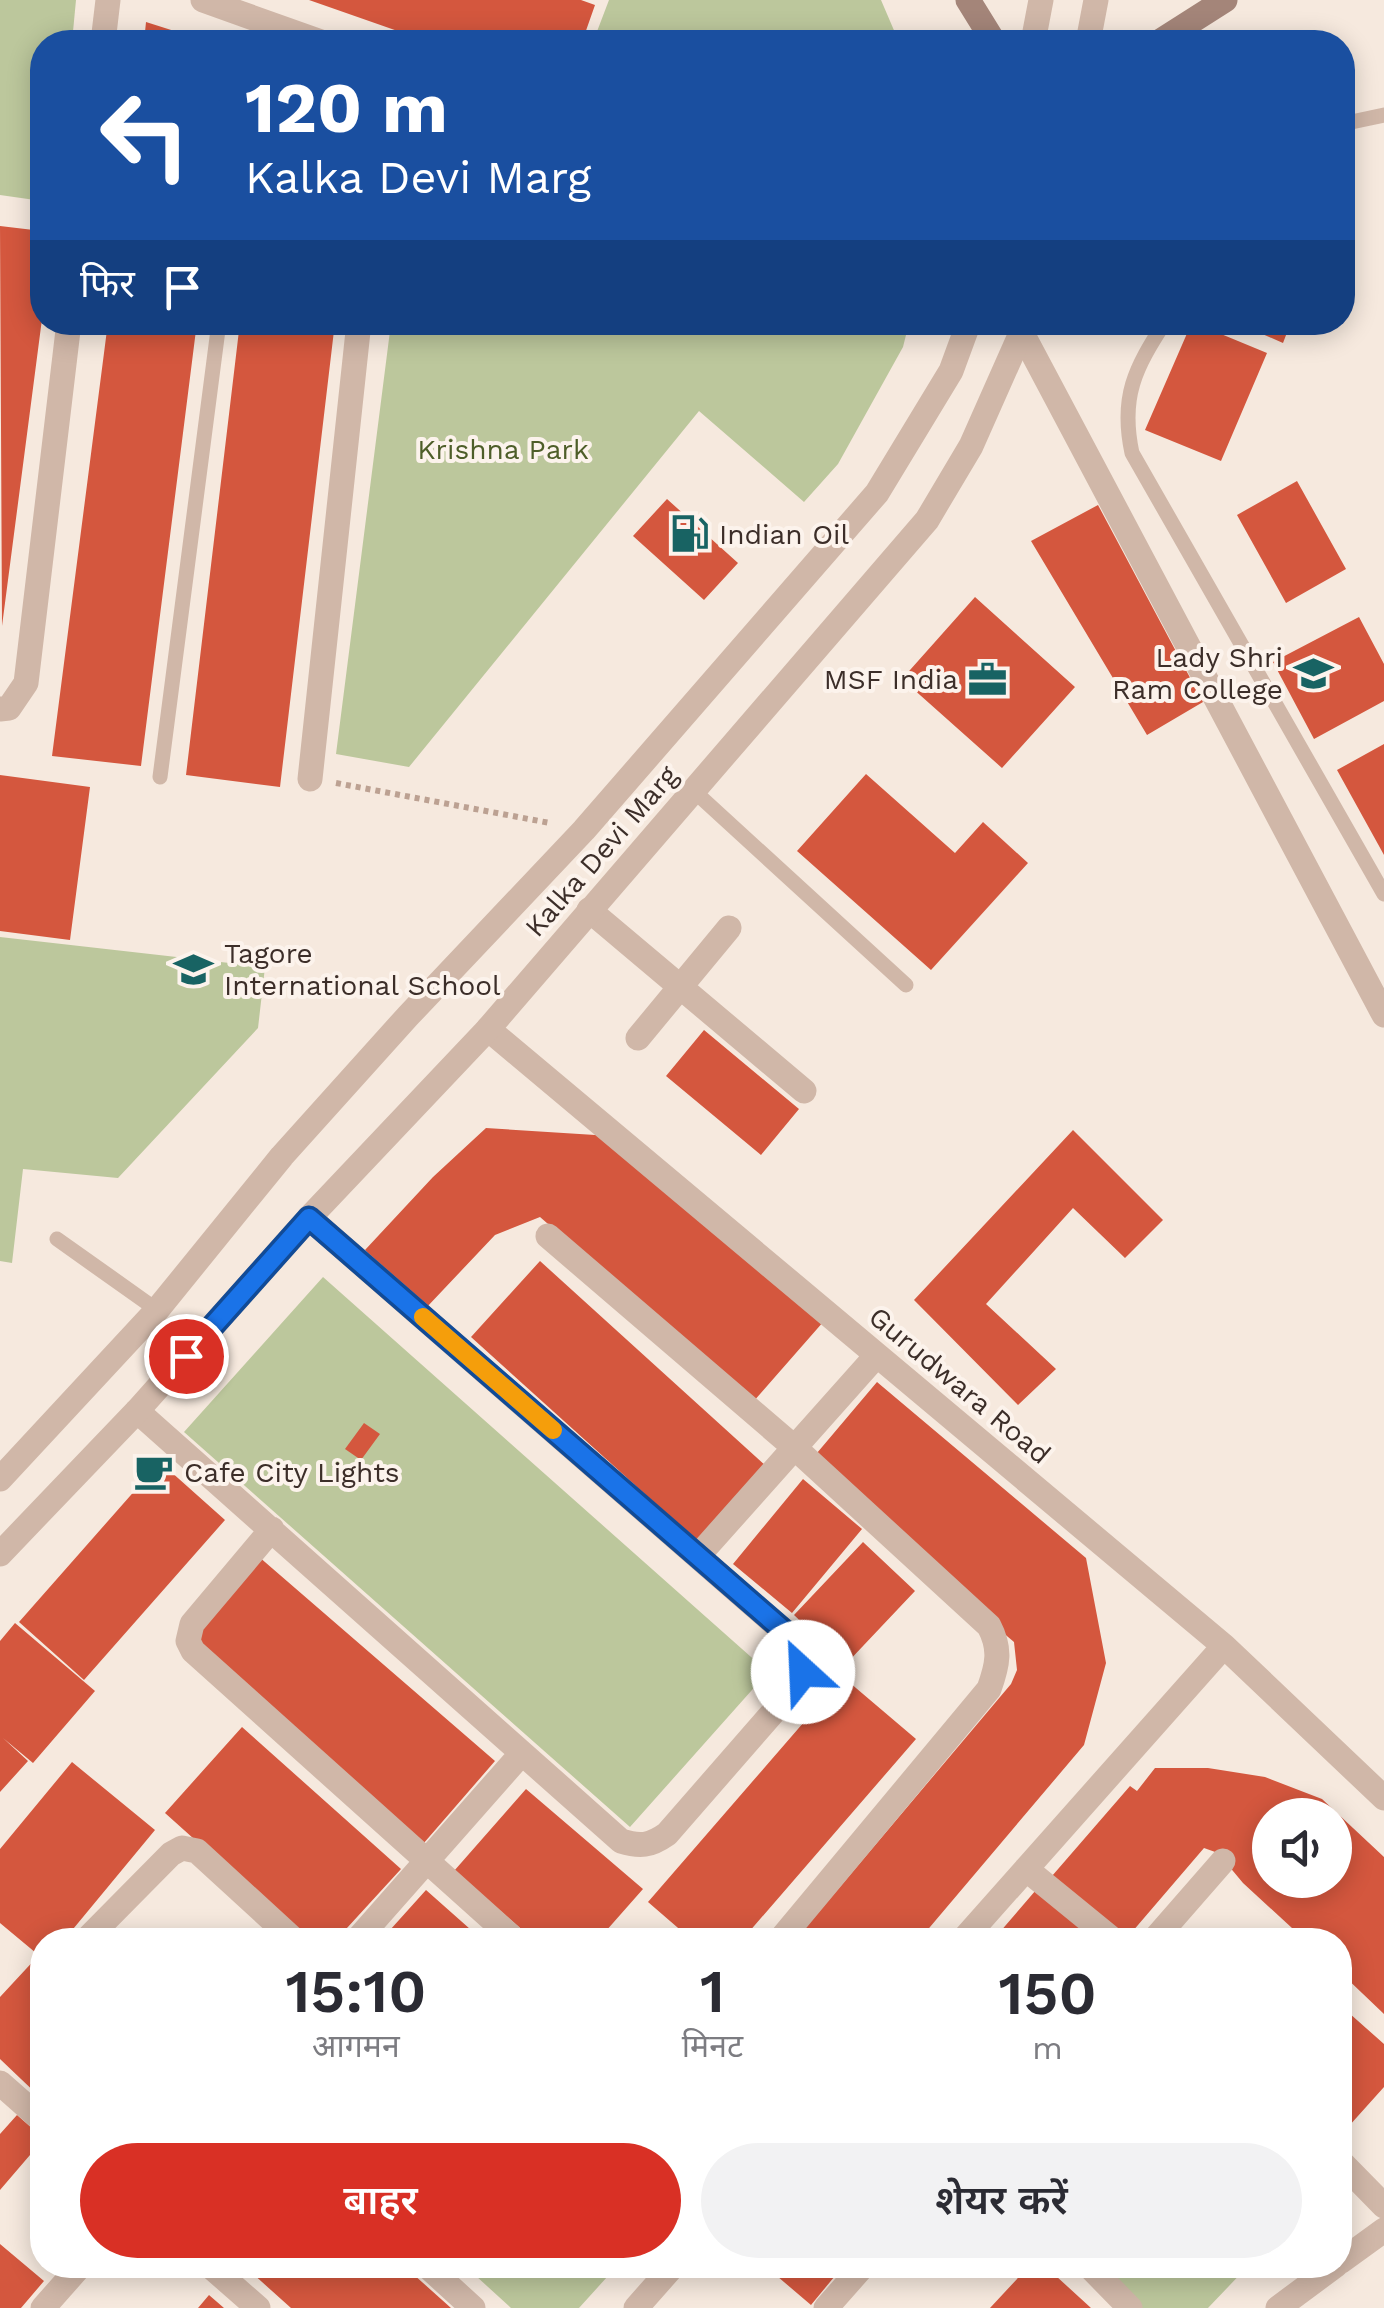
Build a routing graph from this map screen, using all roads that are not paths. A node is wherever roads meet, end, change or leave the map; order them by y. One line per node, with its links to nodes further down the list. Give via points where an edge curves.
1 (108, 0): 7 (street)
2 (203, 0): 8 (street)
3 (968, 0): 9 (main road)
4 (1041, 0): 10 (street)
5 (1096, 0): 11 (street)
6 (1225, 0): 12 (main road)
7 (104, 30)
8 (287, 30)
9 (987, 30)
10 (1035, 30)
11 (1090, 30)
12 (1179, 30)
13 (1384, 115): 14 (lane)
14 (1355, 121)
15 (67, 335): 22 (street, via 26,683 9,708)
16 (216, 335): 23 (lane)
17 (358, 335): 24 (street)
18 (965, 335): 38 (street, Kalka Devi Marg, via 952,371 877,493 584,830 282,1156)
19 (1021, 335): 25 (street, Kalka Devi Marg, via 971,446 927,520)
20 (1028, 335): 31 (street)
21 (1157, 335): 26 (lane, via 1132,383 1132,453)
22 (0, 709)
23 (160, 777)
24 (310, 778)
25 (694, 791): 27 (street, Kalka Devi Marg); 29 (lane)
26 (1384, 894)
27 (589, 910): 30 (street); 32 (street, Kalka Devi Marg)
28 (729, 928): 30 (street)
29 (906, 985)
30 (680, 987): 33 (street); 34 (street)
31 (1384, 1015)
32 (488, 1029): 35 (street, Kalka Devi Marg); 39 (street, Gurudwara Road)
33 (638, 1038)
34 (804, 1091)
35 (309, 1218): 40 (street, Kalka Devi Marg); 45 (street)
36 (548, 1236): 41 (street)
37 (57, 1239): 38 (lane)
38 (156, 1310): 42 (street, Kalka Devi Marg)
39 (876, 1355): 41 (street); 46 (street, Gurudwara Road)
40 (137, 1411): 43 (street); 44 (street, Kalka Devi Marg)
41 (794, 1448): 45 (street); 56 (street, via 989,1626 998,1666 970,1714)
42 (0, 1479)
43 (272, 1529): 47 (street); 49 (street, via 192,1624 188,1641)
44 (0, 1554)
45 (698, 1556): 47 (street, via 798,1643 805,1657 796,1686 667,1834 640,1846 621,1841)
46 (1224, 1646): 48 (street, Gurudwara Road); 51 (street)
47 (522, 1752): 49 (street)
48 (1384, 1798)
49 (427, 1861): 54 (street); 55 (street)
50 (1223, 1861): 59 (street)
51 (1026, 1869): 57 (street); 58 (street)
52 (98, 1928): 53 (street, via 182,1848 197,1851)
53 (281, 1928)
54 (368, 1928)
55 (502, 1928)
56 (790, 1928)
57 (974, 1928)
58 (1098, 1928)
59 (1164, 1928)
60 (0, 2082): 61 (street)
61 (30, 2109)
62 (1352, 2173): 63 (street)
63 (1384, 2206)
64 (1384, 2230): 65 (street)
65 (1352, 2254)
66 (70, 2278): 73 (street)
67 (224, 2278): 74 (street)
68 (440, 2278): 75 (street)
69 (655, 2278): 76 (street)
70 (853, 2278): 77 (street)
71 (1101, 2278): 78 (street)
72 (1319, 2278): 79 (street)
73 (43, 2308)
74 (258, 2308)
75 (473, 2308)
76 (636, 2308)
77 (826, 2308)
78 (1130, 2308)
79 (1278, 2308)

